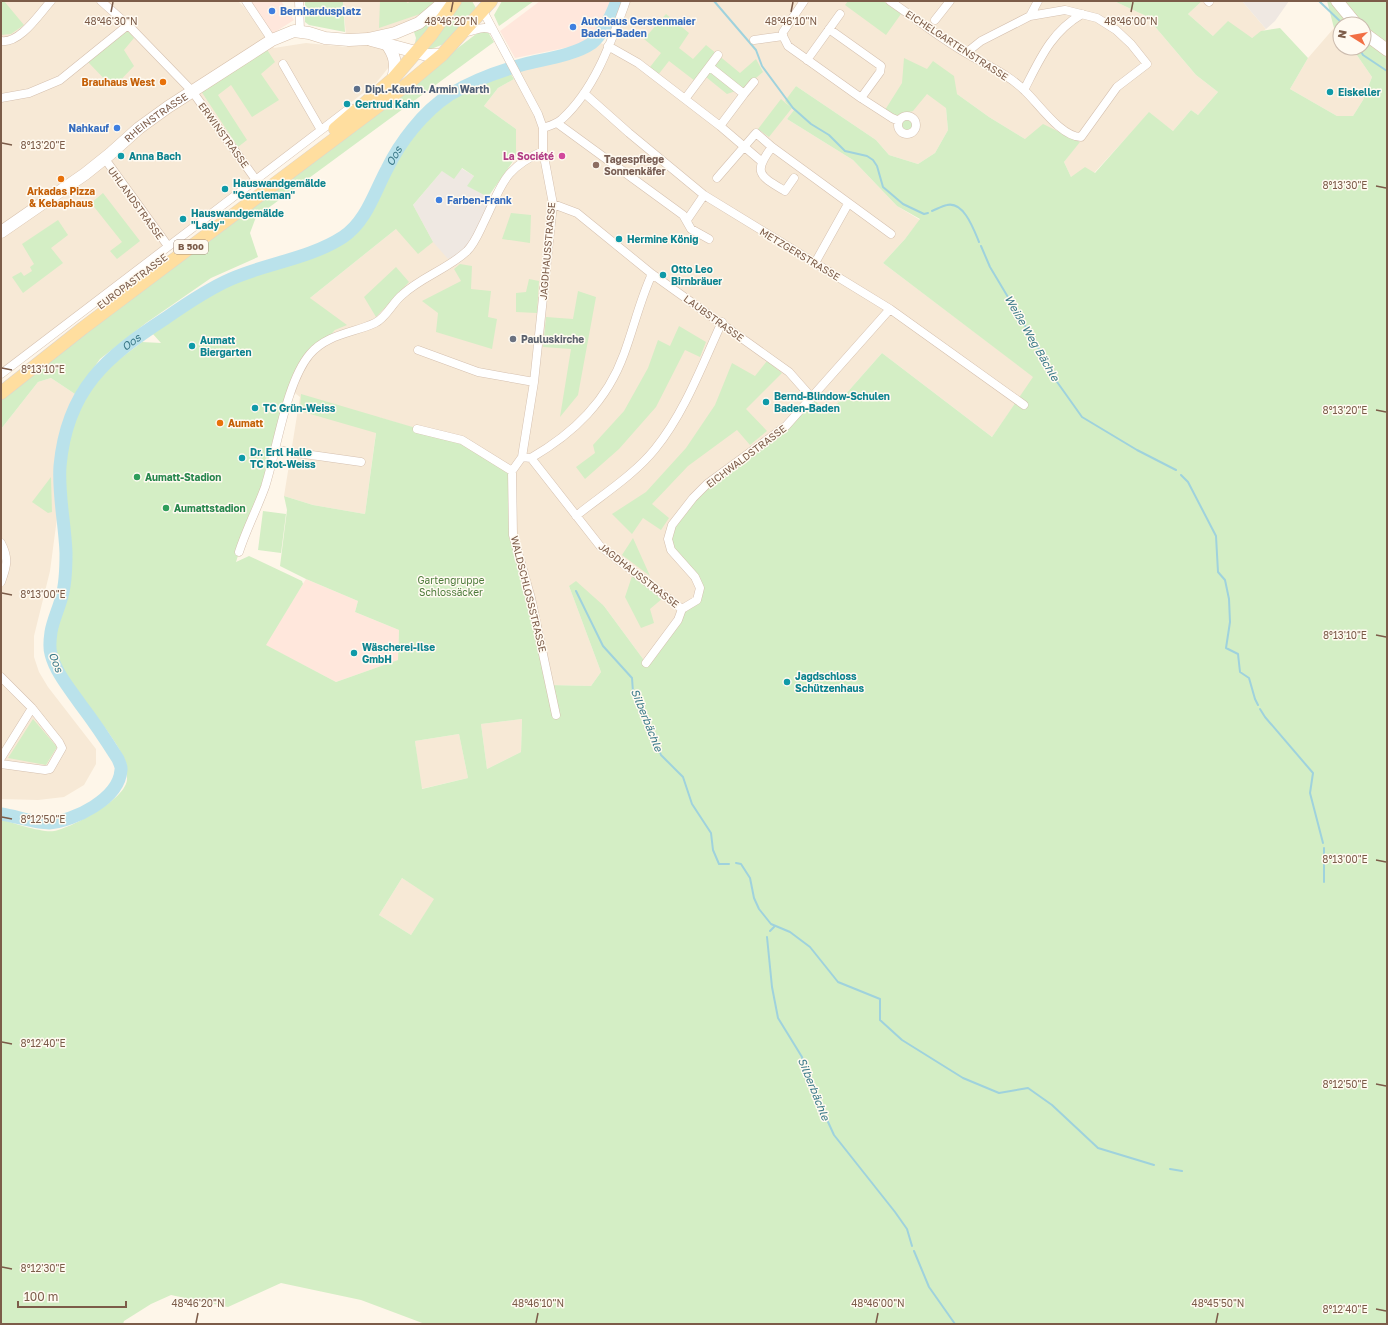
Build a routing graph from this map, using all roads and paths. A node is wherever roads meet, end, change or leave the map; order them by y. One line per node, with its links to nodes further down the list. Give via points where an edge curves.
1 (51, 1): 30 (street, via 18,38)
2 (101, 1): 20 (street, ERWINSTRASSE)
3 (298, 1): 23 (street)
4 (445, 1): 26 (street, via 413,27)
5 (455, 1): 34 (main road, EUROPASTRASSE / B 500)
6 (491, 1): 14 (main road, B 500)
7 (626, 1): 32 (street)
8 (804, 1): 25 (street, via 785,27)
9 (890, 1): 35 (street, EICHELGARTENSTRASSE)
10 (950, 1): 19 (street)
11 (1038, 1): 17 (street)
12 (1337, 1): 18 (street)
13 (246, 2): 28 (street)
14 (479, 6): 22 (street, JAGDHAUSSTRASSE); 24 (main road, B 500)
15 (840, 14): 21 (street)
16 (1082, 14): 17 (street, via 1065,10); 44 (street, via 1065,25 1050,41); 44 (street, EICHELGARTENSTRASSE, via 1097,18 1116,30 1147,64 1117,87 1081,137 1074,137 1054,122)
17 (1030, 16): 35 (street, via 981,41)
18 (1349, 16)
19 (935, 20)
20 (128, 25): 45 (street, ERWINSTRASSE); 48 (street, via 60,80 29,93)
21 (829, 29): 38 (street); 49 (street, via 881,66 880,72)
22 (492, 30): 24 (street, via 482,27); 54 (street, JAGDHAUSSTRASSE, via 538,114)
23 (300, 31): 26 (street, via 334,39); 28 (street, RHEINSTRASSE, via 288,32)
24 (462, 33): 36 (main road, B 500)
25 (783, 36): 29 (street); 38 (street, via 788,46)
26 (368, 39): 31 (street)
27 (1372, 39): 33 (street)
28 (272, 40): 45 (street, RHEINSTRASSE)
29 (754, 40)
30 (1, 41)
31 (386, 43): 34 (street); 41 (street, via 395,58 396,70)
32 (608, 46): 46 (street); 50 (street, via 638,63)
33 (1387, 50)
34 (416, 53): 36 (street); 41 (main road, EUROPASTRASSE / B 500)
35 (966, 53): 44 (street, EICHELGARTENSTRASSE, via 995,69)
36 (442, 55): 80 (main road, EUROPASTRASSE / B 500, via 394,95)
37 (718, 55): 40 (street)
38 (807, 60): 49 (street)
39 (282, 64): 55 (street)
40 (710, 67): 47 (street); 50 (street)
41 (393, 79): 43 (main road, EUROPASTRASSE / B 500)
42 (754, 82): 47 (street)
43 (382, 89): 55 (street, via 373,90); 79 (main road, EUROPASTRASSE / B 500, via 321,139)
44 (1024, 90)
45 (192, 91): 59 (street, RHEINSTRASSE, via 139,128); 63 (street, ERWINSTRASSE)
46 (584, 93): 52 (street); 64 (street, METZGERSTRASSE)
47 (744, 94): 53 (street)
48 (1, 98)
49 (861, 98): 51 (street)
50 (685, 99): 53 (street)
51 (899, 121)
52 (557, 123): 54 (street); 67 (street)
53 (720, 126): 56 (street)
54 (543, 128): 58 (street, JAGDHAUSSTRASSE)
55 (322, 130): 63 (street)
56 (744, 146): 57 (street, via 756,133); 60 (street); 61 (street)
57 (772, 147): 60 (street); 66 (street)
58 (543, 150): 65 (street, JAGDHAUSSTRASSE); 84 (street, via 525,159 510,171 477,238 460,257 402,294 377,322 341,334 322,344 311,354 292,390)
59 (104, 159): 68 (street, RHEINSTRASSE, via 60,193); 71 (street, UHLANDSTRASSE)
60 (761, 161): 62 (street, via 764,178 785,192)
61 (717, 178)
62 (794, 178)
63 (256, 180): 71 (street)
64 (704, 195): 67 (street); 72 (street, METZGERSTRASSE)
65 (553, 204): 73 (street, LAUBSTRASSE, via 577,213); 78 (street, JAGDHAUSSTRASSE)
66 (848, 204): 69 (street); 72 (street)
67 (687, 220): 70 (street, via 691,229)
68 (1, 231)
69 (891, 234)
70 (709, 239)
71 (168, 246): 77 (street)
72 (815, 263): 74 (street, METZGERSTRASSE)
73 (652, 274): 75 (street, LAUBSTRASSE); 86 (street, via 643,293 624,356 601,400 578,425)
74 (890, 309): 81 (street, EICHWALDSTRASSE); 82 (street, METZGERSTRASSE)
75 (722, 322): 81 (street, LAUBSTRASSE, via 789,372); 89 (street, via 678,414 655,449)
76 (418, 350): 78 (street, via 478,372)
77 (1, 374)
78 (534, 382): 85 (street, JAGDHAUSSTRASSE)
79 (1, 383)
80 (1, 393)
81 (812, 398): 93 (street, EICHWALDSTRASSE, via 786,426 708,484 672,525 668,539 671,550 695,577 700,588 697,600)
82 (1024, 405)
83 (417, 429): 88 (street, via 462,440)
84 (276, 450): 87 (street); 91 (street, via 264,489)
85 (522, 457): 86 (street); 88 (street, JAGDHAUSSTRASSE)
86 (531, 458): 89 (street, JAGDHAUSSTRASSE)
87 (361, 462)
88 (512, 472): 97 (street, WALDSCHLOSSSTRASSE, via 513,534 531,598)
89 (576, 516): 93 (street, JAGDHAUSSTRASSE, via 600,546)
90 (1, 543): 92 (street, via 7,554)
91 (239, 552)
92 (1, 582)
93 (682, 609): 94 (street, JAGDHAUSSTRASSE, via 678,620)
94 (646, 664)
95 (1, 677): 96 (street)
96 (32, 708): 98 (street); 99 (street, via 59,742 62,748 58,757 50,768 45,770)
97 (556, 715)
98 (1, 758)
99 (1, 764)

